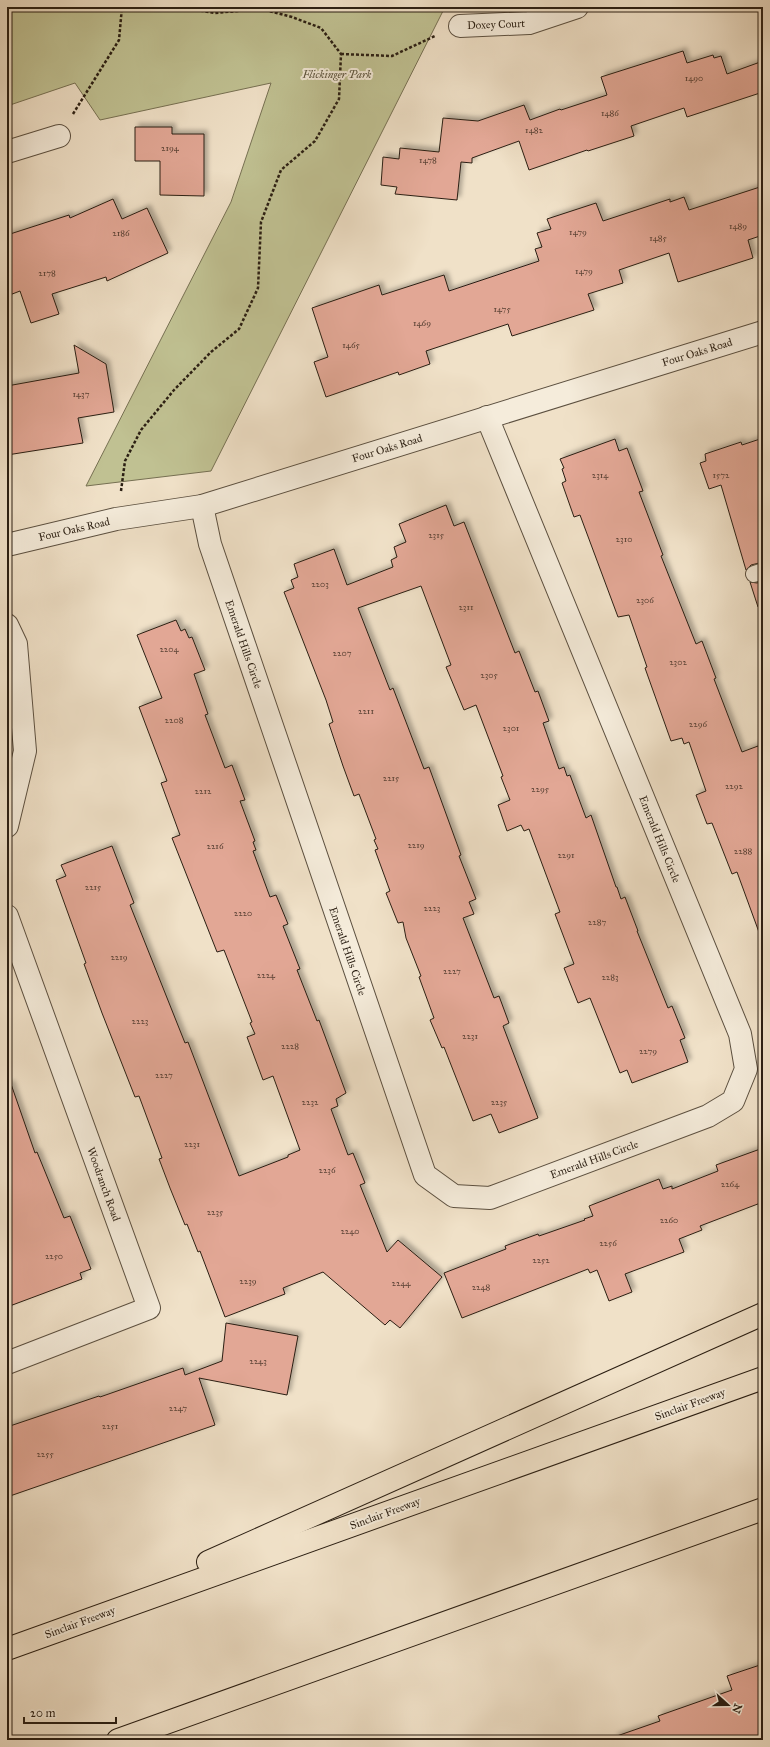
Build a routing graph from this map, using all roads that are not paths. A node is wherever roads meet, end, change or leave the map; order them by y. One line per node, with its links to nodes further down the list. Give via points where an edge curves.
1 (577, 7): 2 (street, Doxey Court, via 529,23)
2 (460, 26)
3 (58, 136): 4 (street)
4 (7, 152)
5 (763, 332): 6 (street, Four Oaks Road)
6 (486, 417): 7 (street, Four Oaks Road); 7 (street, Emerald Hills Circle, via 740,1034 746,1069 733,1102 708,1116 490,1198 454,1196 425,1175 210,544)
7 (202, 506): 8 (street, Four Oaks Road, via 116,519)
8 (7, 545)
9 (7, 625): 10 (street, via 16,644 25,752)
10 (7, 826)
11 (7, 916): 13 (street, Woodranch Road, via 149,1308)
12 (763, 1314): 16 (highway)
13 (7, 1362)
14 (763, 1378): 16 (highway, Sinclair Freeway)
15 (763, 1509): 18 (highway)
16 (56, 1631): 17 (highway, Sinclair Freeway)
17 (7, 1649)
18 (118, 1740)

